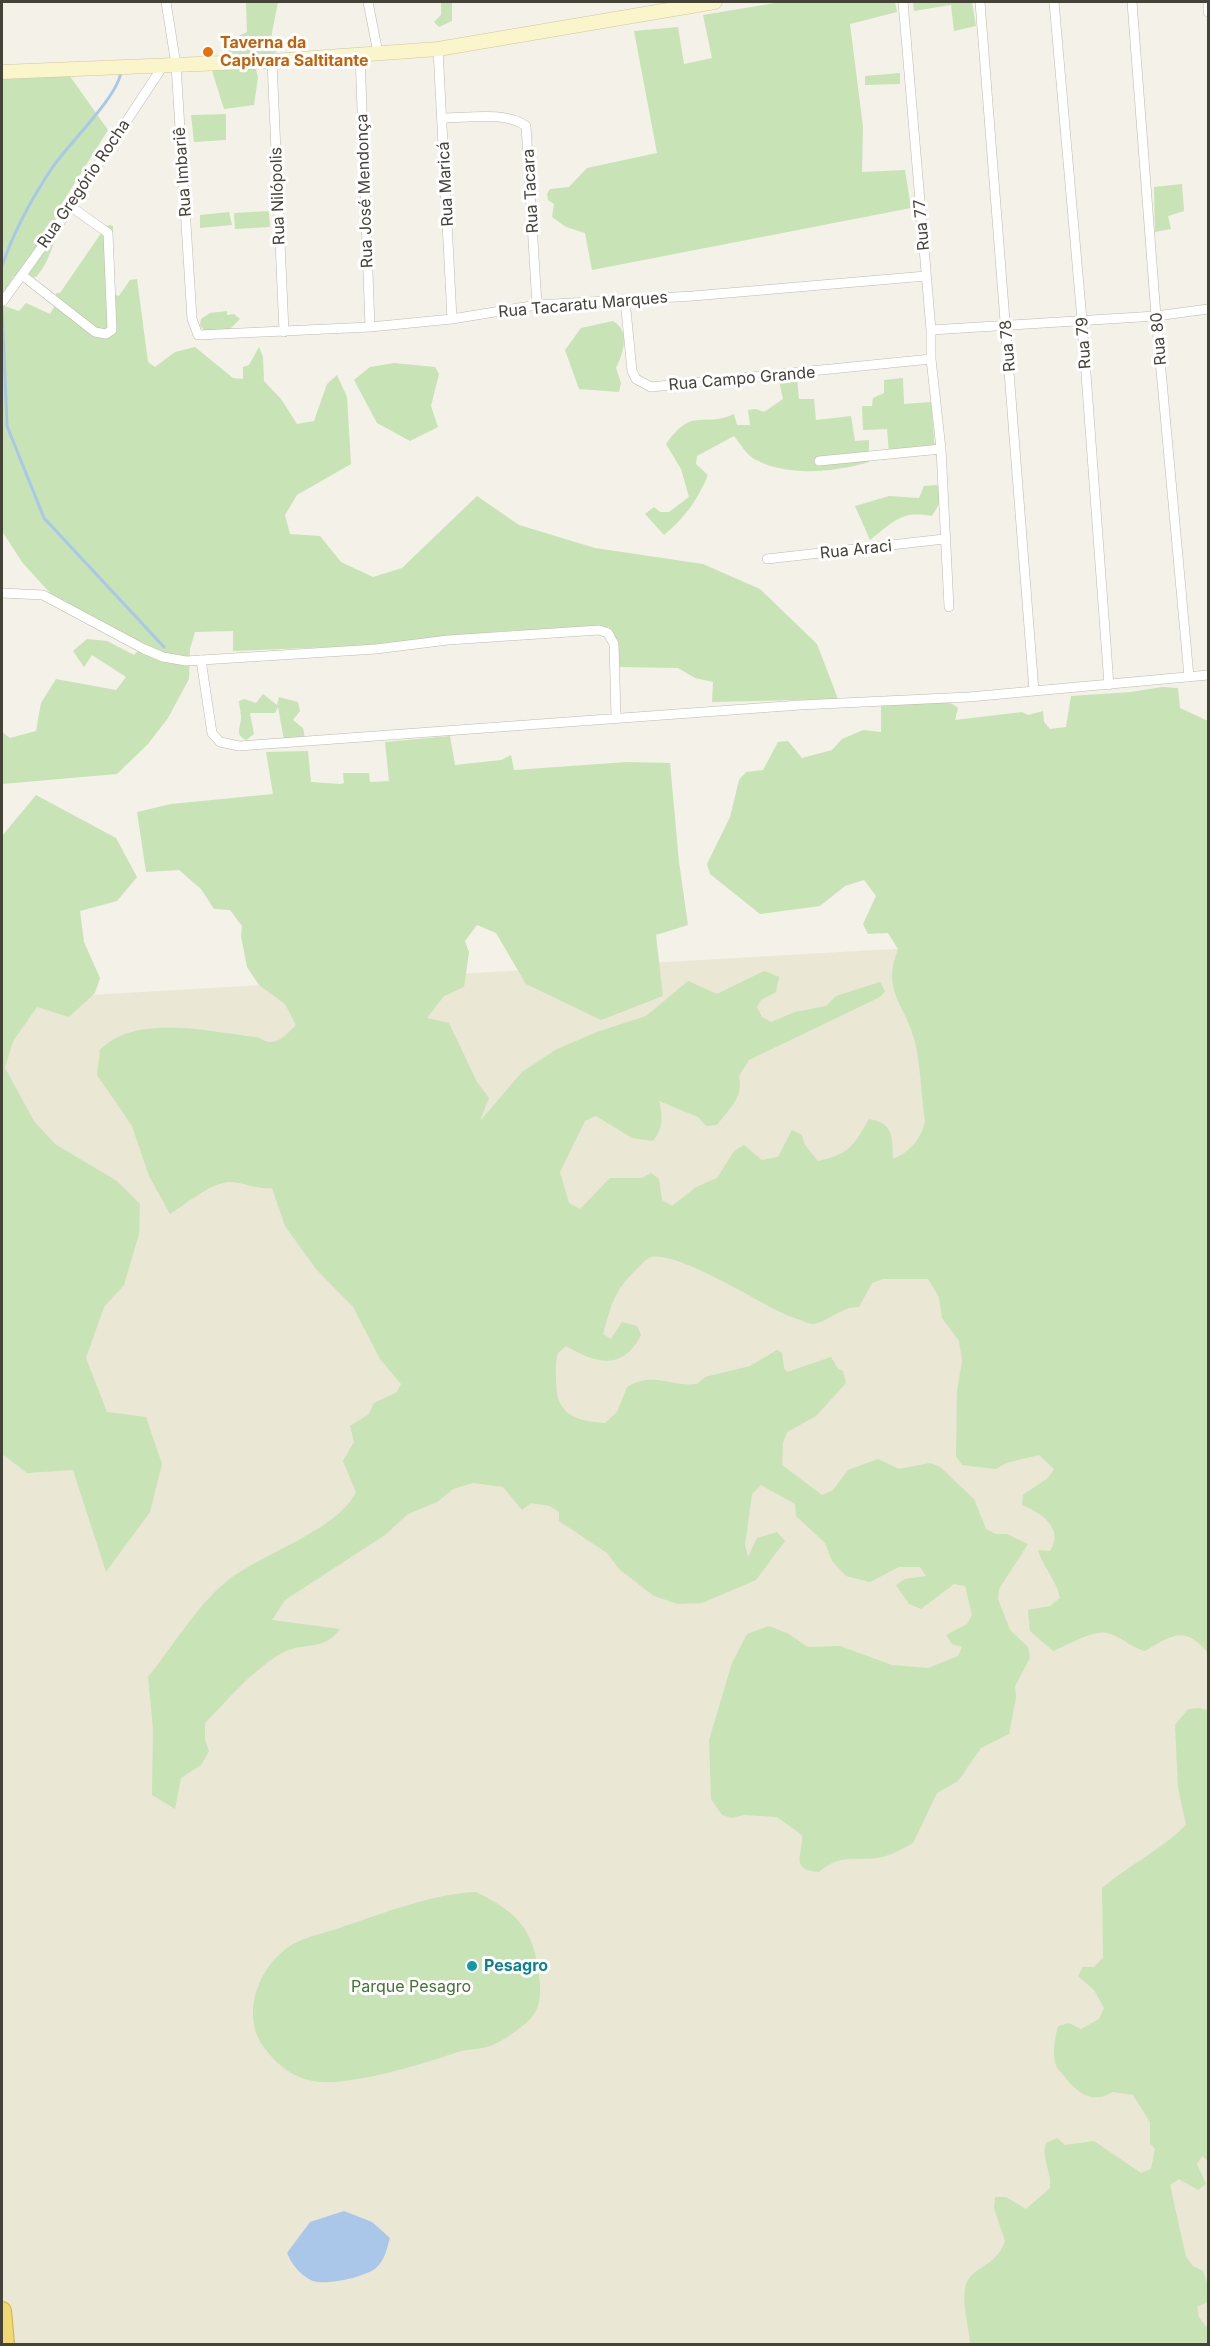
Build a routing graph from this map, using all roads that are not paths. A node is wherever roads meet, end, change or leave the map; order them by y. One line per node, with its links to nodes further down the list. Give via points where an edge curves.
1 (166, 2): 15 (street, Rua Imbariê)
2 (368, 2): 12 (street)
3 (715, 2): 9 (street)
4 (903, 2): 20 (street, Rua 77)
5 (980, 2): 28 (street, Rua 78)
6 (1054, 2): 27 (street, Rua 79)
7 (1132, 2): 25 (street, Rua 80)
8 (1208, 2): 10 (street)
9 (660, 7): 11 (street)
10 (1209, 12)
11 (438, 49): 12 (street); 17 (street, Rua Maricá)
12 (378, 53): 13 (street)
13 (360, 54): 14 (street); 29 (street, Rua José Mendonça)
14 (272, 61): 15 (street); 31 (street, Rua Nilópolis)
15 (169, 65): 16 (street); 18 (street, Rua Gregório Rocha); 32 (street, Rua Imbariê, via 192,319 195,332)
16 (2, 72)
17 (443, 118): 23 (street, Rua Tacara, via 506,118 526,126); 26 (street, Rua Maricá)
18 (70, 206): 19 (street, Rua Gregório Rocha); 19 (street, via 108,233 112,330 106,334 95,332)
19 (22, 275): 22 (street, Rua Gregório Rocha)
20 (926, 276): 21 (street, Rua Tacaratu Marques); 30 (street, Rua 77)
21 (625, 300): 23 (street, Rua Tacaratu Marques); 33 (street, Rua Campo Grande, via 632,372 636,379 651,387)
22 (3, 301)
23 (537, 305): 26 (street, Rua Tacaratu Marques)
24 (1209, 309): 25 (street)
25 (1156, 316): 27 (street); 42 (street, Rua 80)
26 (452, 319): 29 (street, Rua Tacaratu Marques)
27 (1082, 320): 28 (street); 43 (street, Rua 79)
28 (1006, 324): 30 (street); 44 (street, Rua 78)
29 (370, 327): 31 (street, Rua Tacaratu Marques)
30 (931, 330): 33 (street, Rua 77)
31 (284, 332): 32 (street, Rua Tacaratu Marques)
32 (205, 336)
33 (931, 359): 34 (street, Rua 77)
34 (941, 449): 35 (street); 36 (street, Rua 77)
35 (819, 461)
36 (944, 539): 37 (street, Rua Araci); 39 (street, Rua 77)
37 (767, 559)
38 (2, 593): 40 (street, via 43,595 163,657)
39 (949, 607)
40 (201, 660): 45 (street, via 212,733 226,745); 45 (street, via 599,630 608,633 614,644)
41 (1209, 675): 42 (street)
42 (1189, 677): 43 (street)
43 (1109, 685): 44 (street)
44 (1034, 691): 45 (street)
45 (616, 717)
46 (2, 2311): 47 (highway)
47 (5, 2344)

